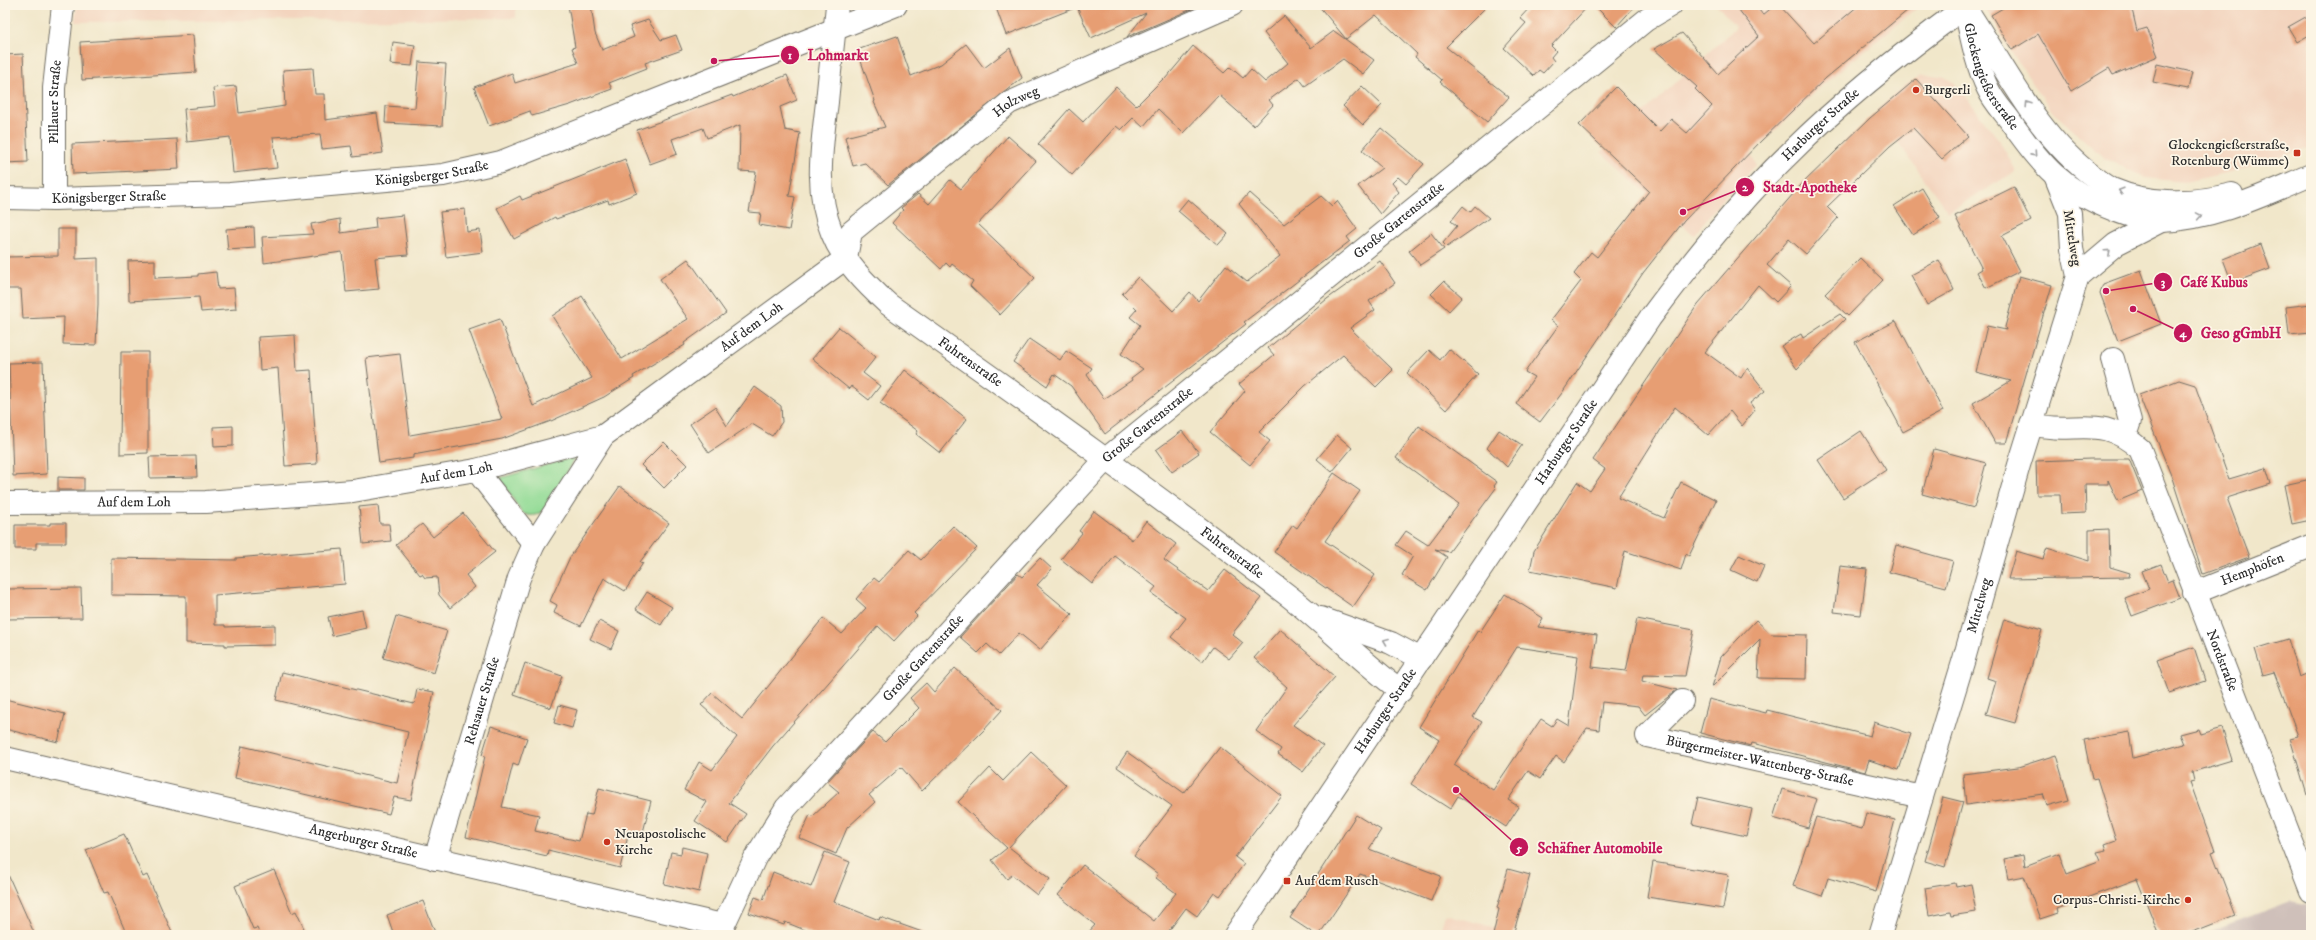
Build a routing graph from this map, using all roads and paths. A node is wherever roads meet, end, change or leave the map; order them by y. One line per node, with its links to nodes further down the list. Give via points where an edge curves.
1 (63, 5): 11 (street, Pillauer Straße, via 54,88)
2 (837, 5): 7 (street, Fuhrenstraße)
3 (896, 5): 7 (street, Königsberger Straße)
4 (1232, 5): 13 (street, Holzweg, via 1009,103 851,232)
5 (1672, 5): 19 (street, Große Gartenstraße, via 1640,25)
6 (1966, 6): 8 (street, Glockengießerstraße, one-way to 6, via 2214,199 2158,202 2112,189 2073,162 2033,112); 9 (street, Glockengießerstraße, one-way to 9, via 1974,53 1989,90 2027,146); 26 (street, Harburger Straße, via 1896,58 1793,150 1698,254 1650,318)
7 (834, 31): 11 (street, Königsberger Straße, via 501,162 443,175 230,194); 13 (street, Fuhrenstraße, via 820,173 824,209 832,235)
8 (2311, 174): 12 (street, Glockengießerstraße, one-way to 8, via 2230,209)
9 (2056, 178): 12 (street, Glockengießerstraße, via 2081,196 2103,206 2134,218); 14 (street, Mittelweg, via 2070,213 2072,249)
10 (5, 198): 11 (street, Königsberger Straße)
11 (54, 199)
12 (2161, 221): 14 (street, Mittelweg, one-way to 12, via 2116,244)
13 (846, 258): 17 (street, Auf dem Loh); 19 (street, Fuhrenstraße, via 864,282 888,304)
14 (2078, 276): 16 (street, Mittelweg)
15 (2112, 359): 18 (street, via 2130,421)
16 (2031, 424): 18 (street, Nordstraße, via 2043,427 2108,428); 30 (street, Mittelweg)
17 (603, 436): 20 (street, Auf dem Loh); 22 (street, Rehsauer Straße)
18 (2125, 436): 24 (street, Nordstraße, via 2140,449)
19 (1107, 458): 25 (street, Fuhrenstraße); 34 (street, Große Gartenstraße, via 786,808 755,858)
20 (476, 470): 21 (street, Auf dem Loh, via 353,491 214,501); 22 (street)
21 (5, 503)
22 (534, 544): 31 (street, Rehsauer Straße, via 519,578)
23 (2311, 546): 24 (street, Hemphöfen)
24 (2194, 593): 32 (street, Nordstraße)
25 (1310, 614): 26 (street, Fuhrenstraße, one-way to 25, via 1391,643); 27 (street, Fuhrenstraße)
26 (1421, 659): 27 (street, Harburger Straße)
27 (1401, 691): 35 (street, Harburger Straße)
28 (1682, 701): 30 (street, Bürgermeister-Wattenberg-Straße, via 1647,736)
29 (5, 758): 31 (street, Angerburger Straße)
30 (1922, 797): 36 (street, Mittelweg)
31 (434, 859): 34 (street, Angerburger Straße)
32 (2306, 860): 33 (street, Nordstraße)
33 (2311, 891)
34 (720, 930)
35 (1235, 935)
36 (1880, 935)

